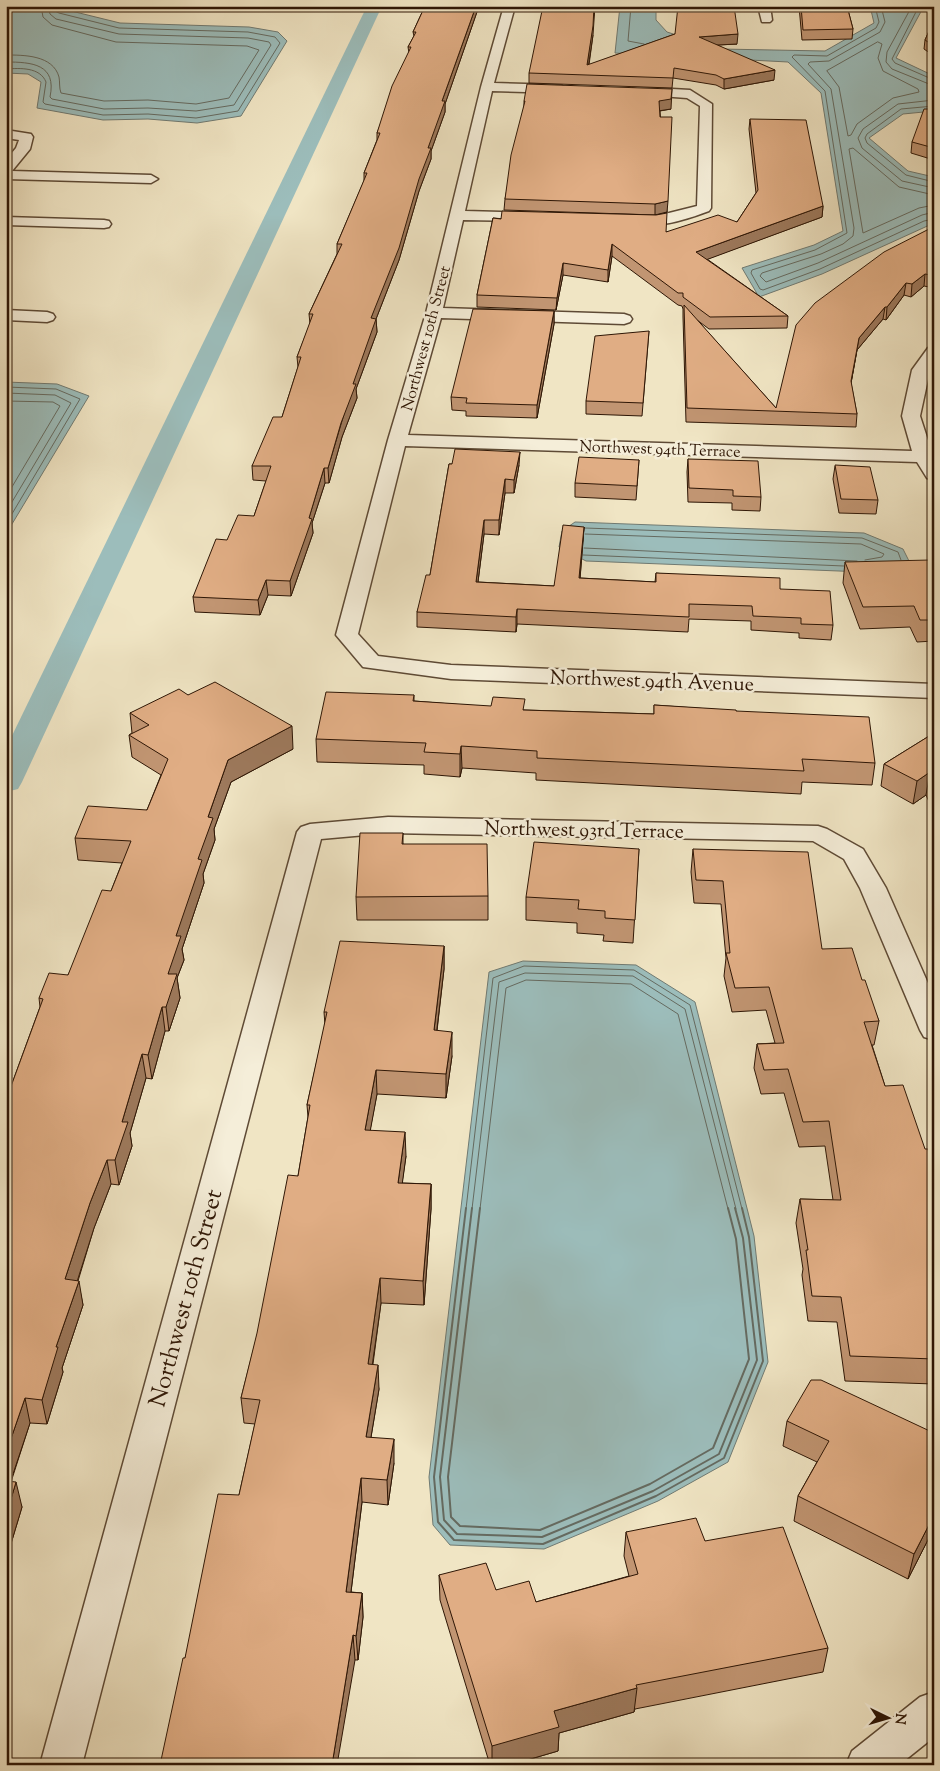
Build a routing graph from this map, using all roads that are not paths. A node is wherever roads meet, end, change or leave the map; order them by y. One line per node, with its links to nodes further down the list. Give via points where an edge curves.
1 (510, 6): 4 (street, Northwest 10th Street)
2 (764, 6): 3 (street)
3 (766, 20)
4 (487, 86): 5 (street); 11 (street, Northwest 10th Street)
5 (576, 89)
6 (625, 91): 13 (street, via 690,94 706,104 704,208 655,221)
7 (6, 134): 8 (street, via 26,137 23,149)
8 (6, 169)
9 (6, 175): 10 (street)
10 (151, 179)
11 (457, 215): 12 (street); 16 (street, Northwest 10th Street)
12 (546, 218)
13 (616, 220)
14 (6, 221): 15 (street)
15 (104, 224)
16 (434, 313): 19 (street); 21 (street, Northwest 10th Street)
17 (6, 316): 18 (street)
18 (46, 317)
19 (624, 319)
20 (934, 352): 22 (street, via 922,370 911,416)
21 (397, 440): 22 (street, Northwest 94th Terrace); 24 (street, Northwest 10th Street, via 347,635)
22 (923, 457): 23 (street)
23 (934, 474)
24 (371, 662): 25 (street, Northwest 94th Avenue, via 451,672)
25 (934, 691)
26 (310, 832): 27 (street, Northwest 93rd Terrace, via 388,825 818,834 854,854 874,888); 29 (street, Northwest 10th Street)
27 (934, 1030)
28 (934, 1711): 30 (street)
29 (61, 1765)
30 (867, 1765)

